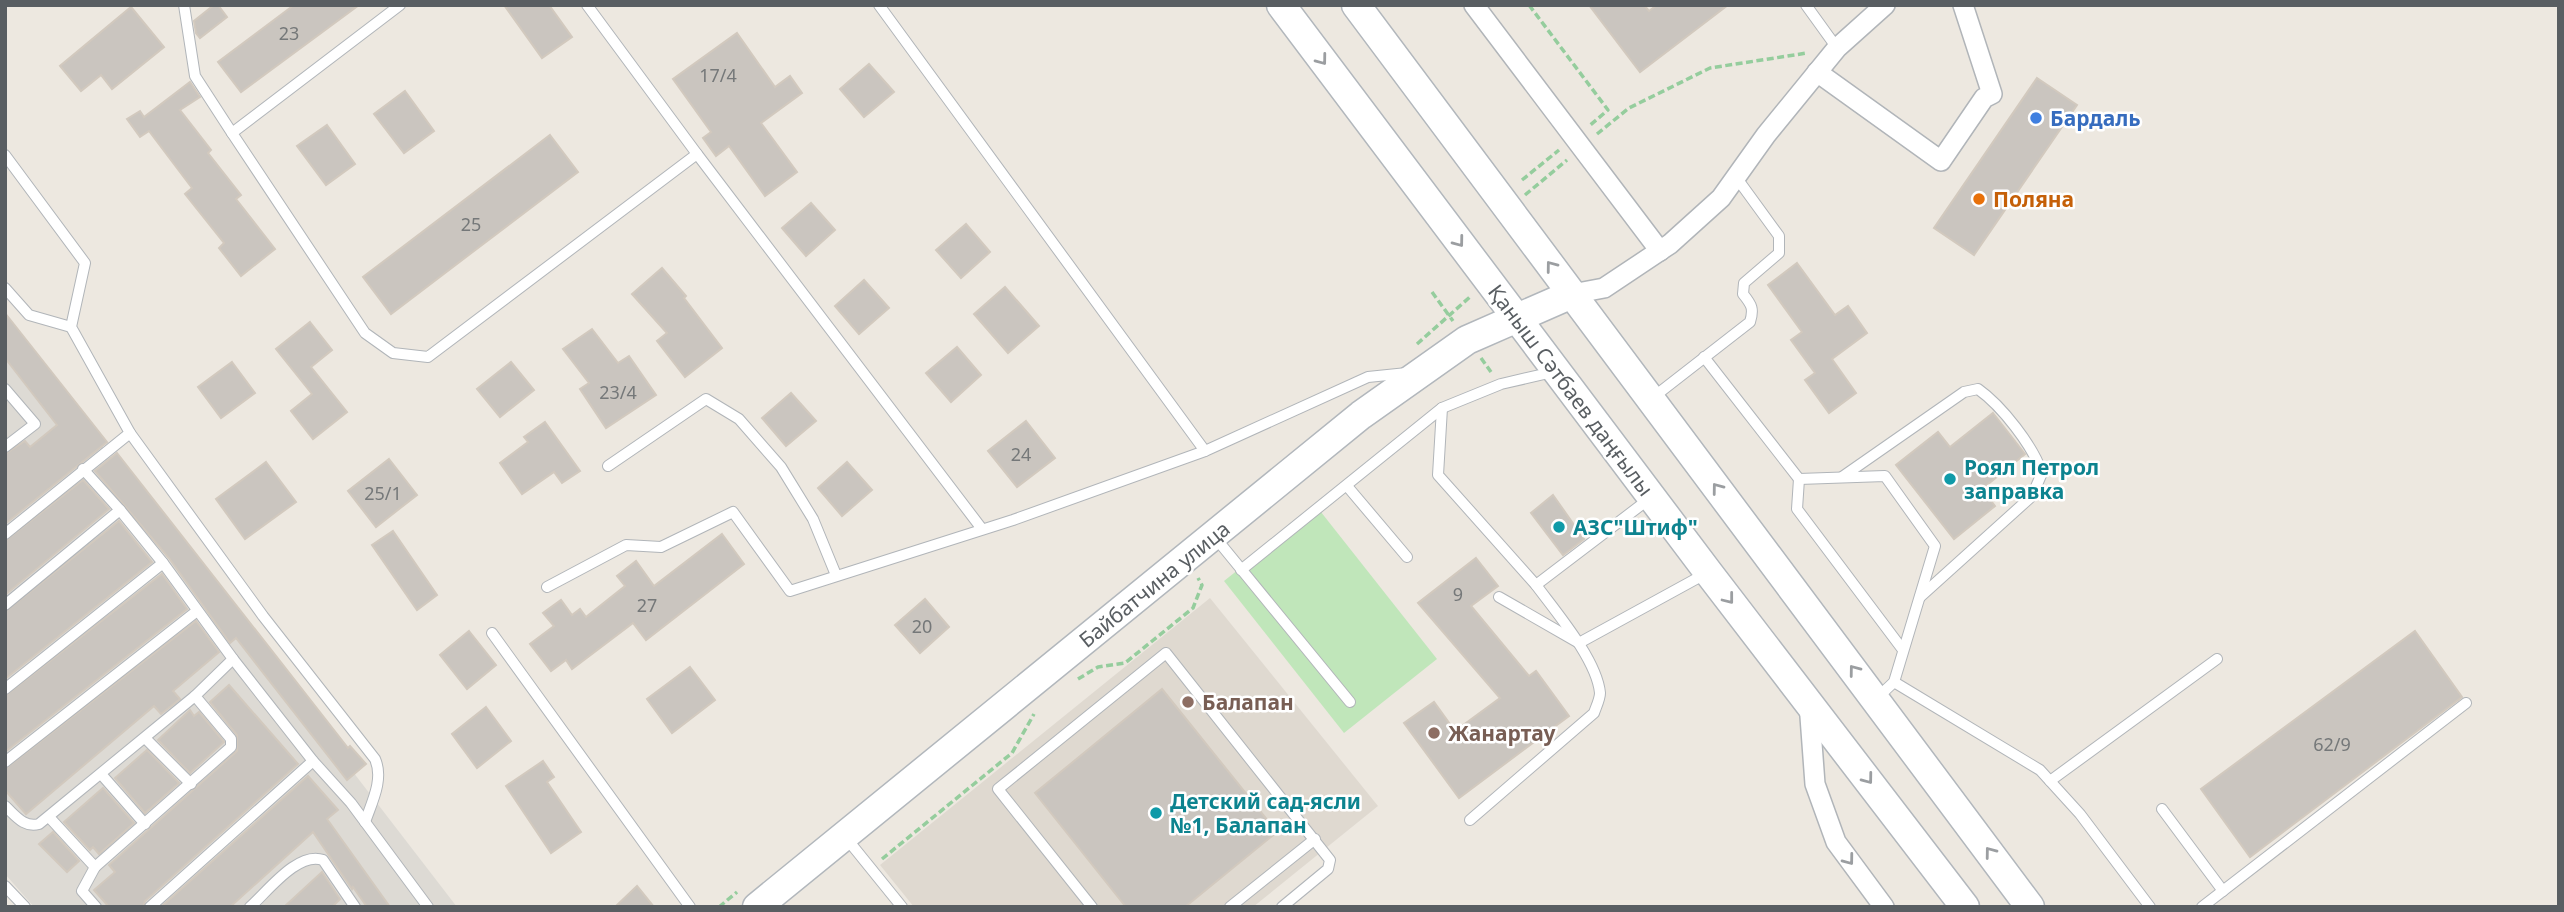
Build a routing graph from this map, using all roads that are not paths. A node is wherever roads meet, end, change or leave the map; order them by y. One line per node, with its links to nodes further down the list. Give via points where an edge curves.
1 (184, 5): 13 (lane, via 195,76)
2 (400, 5): 13 (lane)
3 (587, 5): 14 (lane)
4 (879, 5): 30 (lane)
5 (1281, 5): 20 (main road, Қаныш Сәтбаев даңғылы, one-way to 20)
6 (1356, 5): 19 (main road, one-way to 6)
7 (1474, 5): 17 (street)
8 (1806, 5): 11 (lane)
9 (1885, 5): 11 (street)
10 (1963, 5): 12 (street, via 1992,94 1984,98 1941,161)
11 (1837, 48): 12 (street)
12 (1818, 72): 16 (street)
13 (232, 132): 14 (lane, via 365,333 393,353 428,357)
14 (697, 154): 38 (lane)
15 (5, 155): 21 (lane, via 85,263)
16 (1736, 177): 17 (street, via 1721,198); 22 (lane, via 1779,236 1779,253 1744,283 1743,294 1753,311 1749,322)
17 (1660, 251): 19 (street, via 1604,288)
18 (5, 288): 21 (lane, via 29,315)
19 (1572, 294): 20 (main road, Байбатчина улица); 26 (main road)
20 (1516, 317): 23 (main road, Қаныш Сәтбаев даңғылы); 24 (main road, Байбатчина улица, via 1467,340)
21 (71, 327): 28 (lane)
22 (1704, 357): 26 (lane); 34 (lane)
23 (1557, 371): 27 (lane, via 1501,384); 36 (main road, Қаныш Сәтбаев даңғылы)
24 (1422, 372): 30 (lane, via 1368,377); 40 (main road, Байбатчина улица, via 1361,415)
25 (5, 389): 29 (lane, via 35,424)
26 (1651, 399): 58 (main road, one-way to 26)
27 (1442, 408): 35 (lane); 46 (lane, via 1438,475)
28 (130, 433): 32 (lane); 73 (lane, via 263,616 375,759 378,780)
29 (5, 447)
30 (1205, 452): 38 (lane)
31 (608, 466): 45 (lane, via 706,399 739,419 782,467 813,519)
32 (83, 469): 37 (lane); 39 (lane)
33 (1842, 477): 34 (lane); 49 (lane, via 1885,476 1935,546); 49 (lane, via 1964,392 1978,389 1993,400 2038,459 2042,473 2032,496)
34 (1799, 479): 54 (lane, via 1797,509)
35 (1347, 486): 41 (lane); 43 (lane)
36 (1653, 496): 44 (main road, Қаныш Сәтбаев даңғылы); 46 (lane)
37 (120, 510): 42 (lane); 50 (lane)
38 (982, 529): 45 (lane)
39 (5, 534)
40 (1213, 536): 43 (lane); 75 (main road, Байбатчина улица)
41 (1407, 557)
42 (163, 563): 51 (lane); 57 (lane)
43 (1241, 570): 60 (lane)
44 (1708, 572): 53 (lane); 61 (main road, Қаныш Сәтбаев даңғылы, one-way to 61)
45 (836, 576): 47 (lane, via 790,590 733,512 661,547 626,545)
46 (1536, 585): 53 (lane)
47 (547, 587)
48 (1499, 597): 53 (lane)
49 (1919, 597): 54 (lane)
50 (5, 605)
51 (197, 611): 55 (lane); 65 (lane)
52 (492, 633): 86 (lane)
53 (1578, 643): 72 (lane, via 1597,679 1600,695 1594,713)
54 (1903, 650): 58 (lane)
55 (233, 659): 59 (lane); 64 (lane)
56 (2217, 659): 67 (lane)
57 (5, 689)
58 (1885, 691): 67 (lane, via 2040,770); 94 (main road, one-way to 58)
59 (195, 696): 63 (lane); 68 (lane, via 231,738 231,747)
60 (1350, 702)
61 (1809, 702): 92 (street, one-way to 92, via 1815,784 1836,842); 93 (main road, Қаныш Сәтбаев даңғылы, one-way to 93)
62 (2466, 703): 79 (lane)
63 (145, 738): 66 (lane); 68 (lane)
64 (313, 761): 73 (lane); 82 (lane)
65 (5, 762)
66 (101, 775): 71 (lane); 74 (lane)
67 (2050, 781): 95 (lane)
68 (191, 784): 74 (lane)
69 (5, 806): 71 (lane, via 31,826)
70 (2162, 809): 79 (lane)
71 (49, 817): 77 (lane)
72 (1470, 820)
73 (365, 822): 85 (lane)
74 (145, 824): 77 (lane)
75 (844, 835): 87 (main road, Байбатчина улица); 88 (lane)
76 (1314, 839): 89 (lane, via 1166,653 998,789); 90 (lane); 91 (lane, via 1331,860 1328,869)
77 (95, 867): 81 (lane, via 82,891)
78 (5, 886): 80 (lane)
79 (2223, 891): 96 (lane)
80 (25, 907)
81 (96, 907)
82 (150, 907)
83 (250, 907): 84 (lane, via 297,863 310,858 323,860)
84 (355, 907)
85 (428, 907)
86 (690, 907)
87 (757, 907)
88 (902, 907)
89 (1091, 907)
90 (1230, 907)
91 (1282, 907)
92 (1884, 907)
93 (1965, 907)
94 (2030, 907)
95 (2150, 907)
96 (2202, 907)

